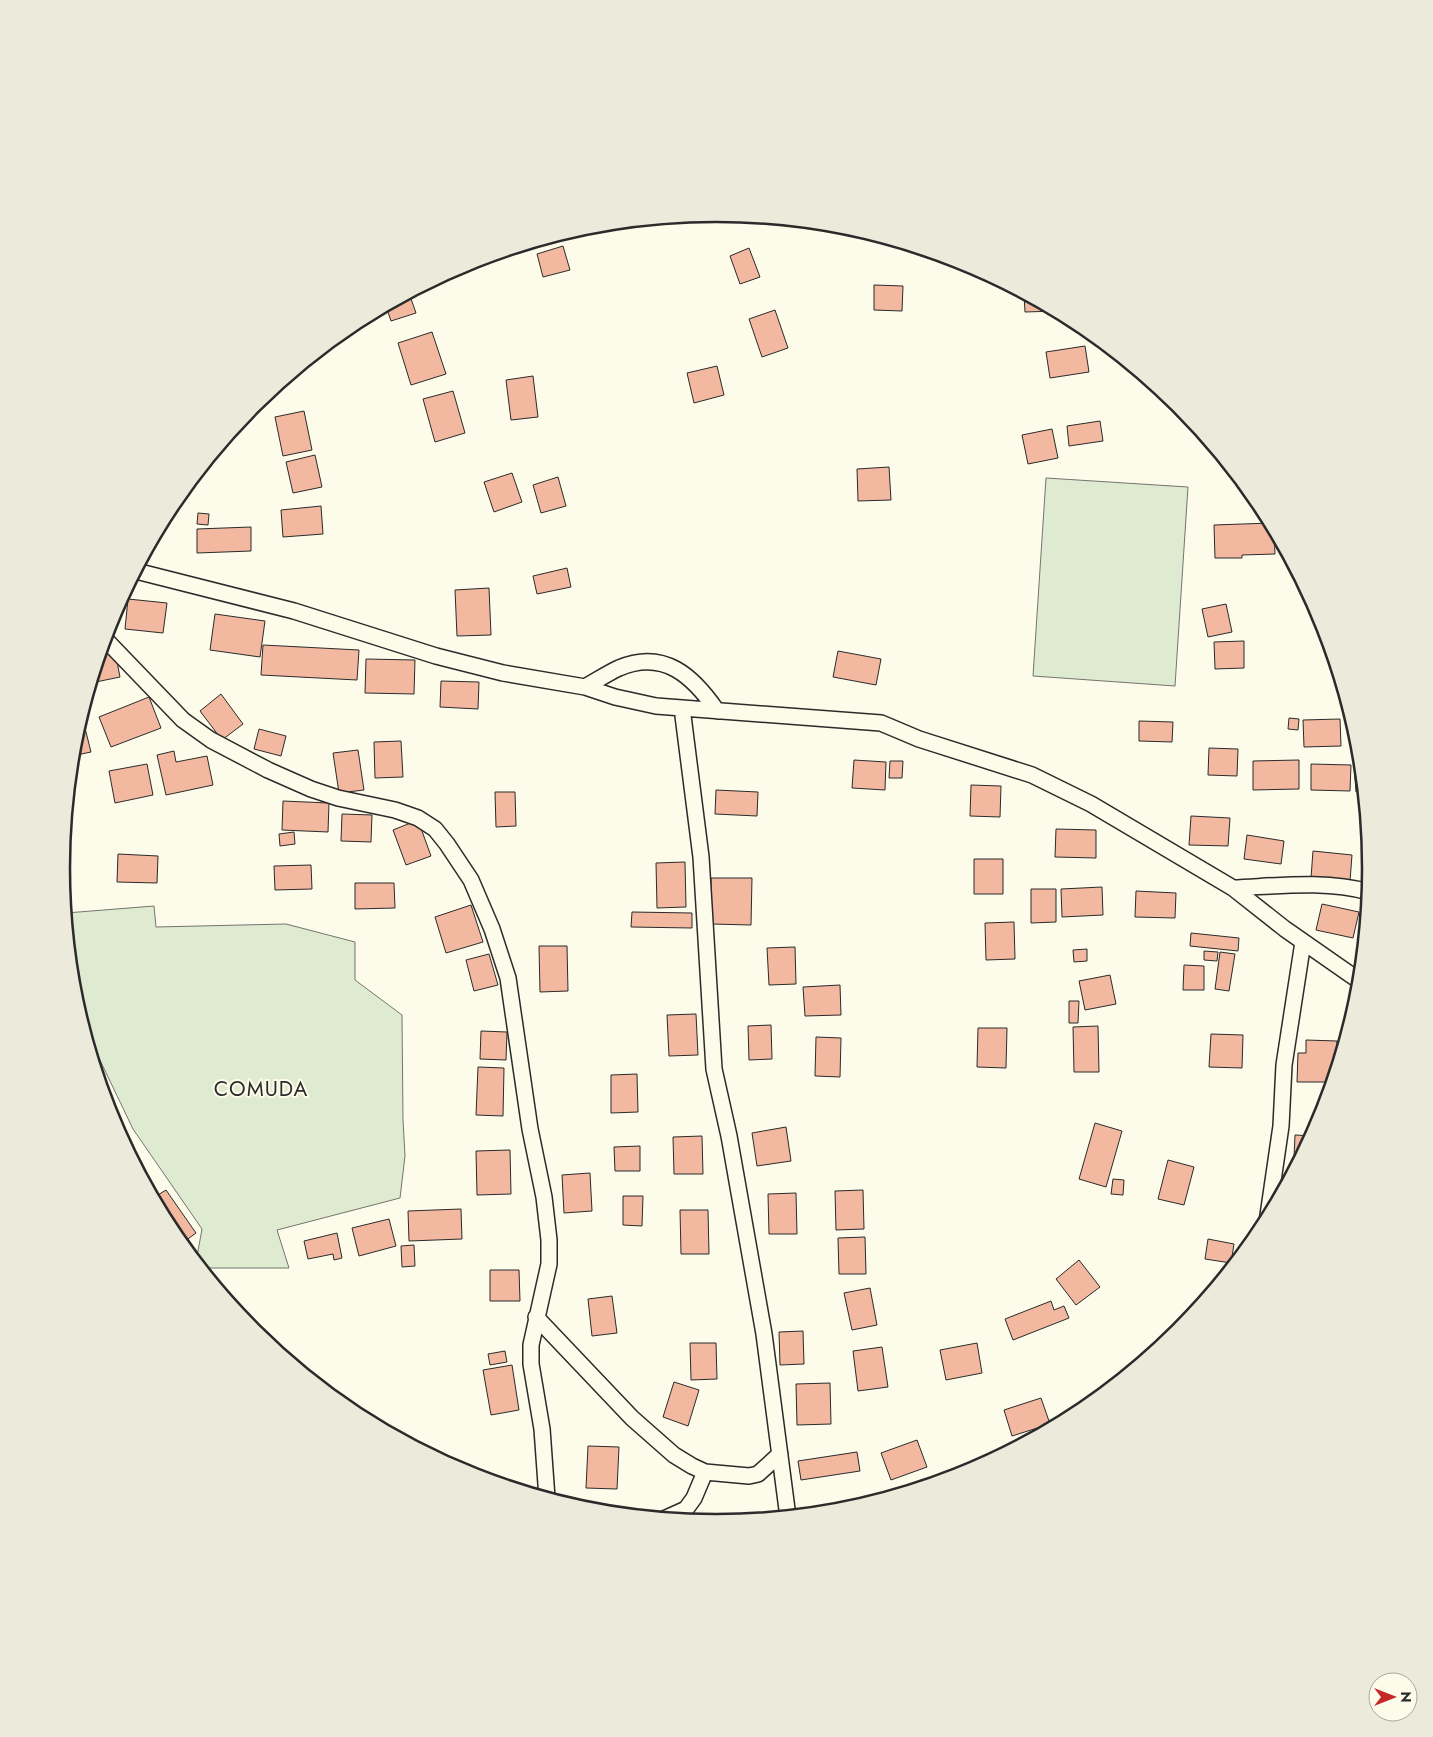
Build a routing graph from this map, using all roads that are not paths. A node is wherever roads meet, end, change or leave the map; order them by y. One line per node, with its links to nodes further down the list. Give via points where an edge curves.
1 (142, 573): 3 (street, via 294,611 436,656)
2 (110, 644): 11 (street, via 183,720 211,740 311,789 418,818 435,829 471,880 508,978 530,1129 544,1197 549,1264)
3 (585, 687): 4 (street, via 656,706); 5 (street, via 620,668 645,662 662,663 692,680)
4 (682, 708): 5 (street); 12 (street, via 701,857 714,1069 764,1334)
5 (717, 711): 6 (street, via 881,723 919,739 1032,775 1091,804)
6 (1233, 888): 7 (street, via 1312,884); 8 (street)
7 (1362, 890)
8 (1303, 942): 9 (street); 10 (street, via 1284,1066)
9 (1354, 977)
10 (1280, 1184)
11 (536, 1316): 13 (street, via 632,1418 674,1455); 14 (street, via 531,1364 542,1429)
12 (780, 1454): 13 (street, via 758,1474 738,1476); 15 (street)
13 (706, 1472): 16 (street, via 686,1509)
14 (546, 1492)
15 (787, 1511)
16 (675, 1514)

